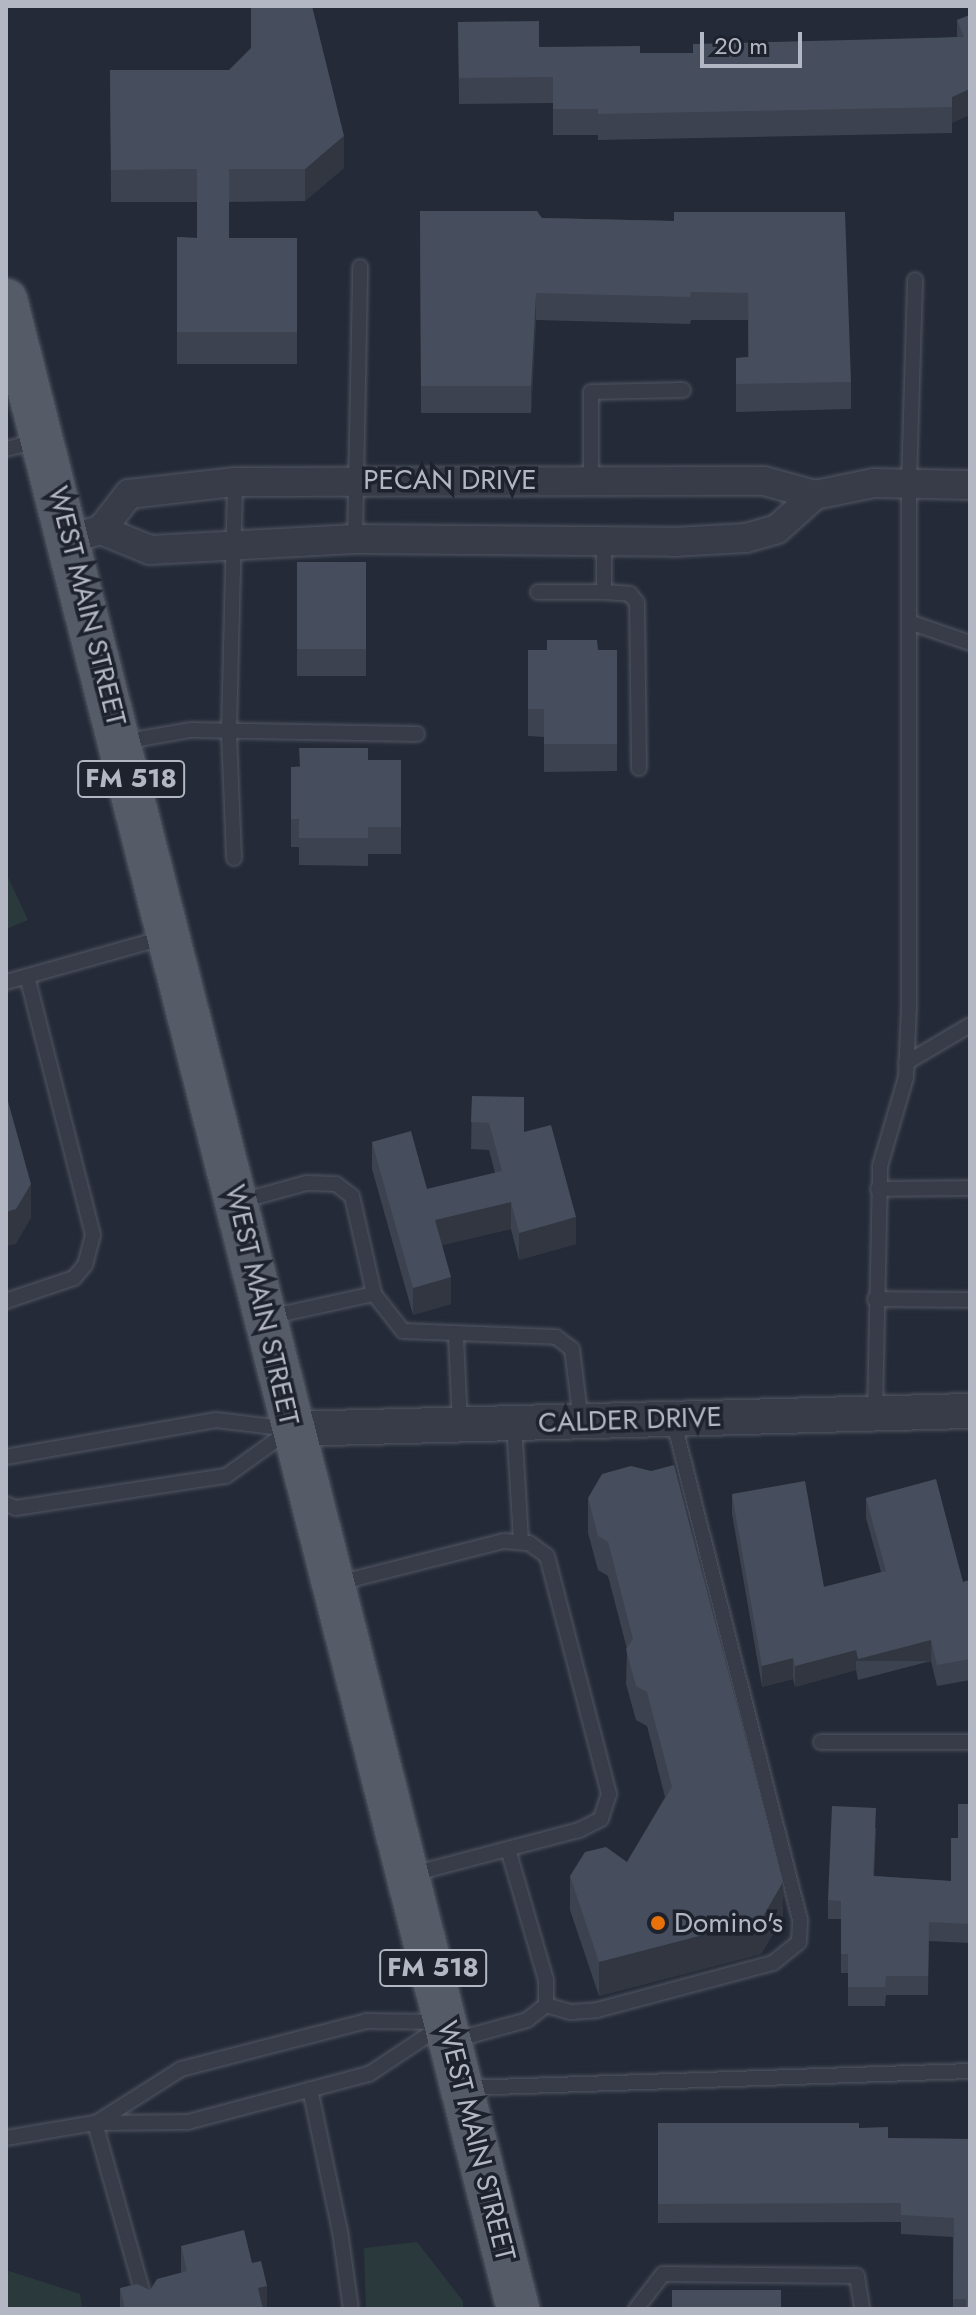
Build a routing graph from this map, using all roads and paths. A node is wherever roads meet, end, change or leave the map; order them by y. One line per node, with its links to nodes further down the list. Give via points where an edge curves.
1 (360, 267): 7 (lane)
2 (915, 280): 10 (lane)
3 (6, 300): 4 (main road, WEST MAIN STREET / FM 518)
4 (15, 367): 6 (main road, WEST MAIN STREET / FM 518)
5 (683, 390): 8 (lane, via 591,392)
6 (25, 445): 13 (main road, WEST MAIN STREET / FM 518)
7 (356, 480): 8 (street, PECAN DRIVE); 9 (street, PECAN DRIVE); 14 (lane)
8 (591, 481): 12 (street, PECAN DRIVE, via 764,481)
9 (235, 482): 13 (street, PECAN DRIVE, via 129,494); 16 (lane)
10 (909, 484): 11 (street, PECAN DRIVE); 12 (street, PECAN DRIVE, via 874,483); 19 (lane)
11 (970, 485)
12 (815, 495): 15 (street, via 777,529 746,538)
13 (85, 534): 16 (street, via 150,550); 23 (main road, WEST MAIN STREET / FM 518)
14 (355, 539): 15 (street); 16 (street)
15 (604, 541): 18 (lane)
16 (233, 543): 21 (lane)
17 (538, 592): 18 (lane)
18 (604, 592): 24 (lane, via 630,594 637,603)
19 (909, 622): 20 (lane); 30 (lane)
20 (970, 643)
21 (229, 731): 22 (lane); 23 (lane, via 159,733); 25 (lane)
22 (417, 734)
23 (122, 742): 26 (main road, WEST MAIN STREET / FM 518)
24 (639, 768)
25 (234, 858)
26 (171, 936): 27 (lane); 33 (main road, WEST MAIN STREET / FM 518)
27 (27, 977): 28 (lane); 37 (lane, via 93,1235 85,1265 74,1278)
28 (6, 982)
29 (970, 1025): 30 (lane)
30 (906, 1063): 32 (lane)
31 (970, 1188): 32 (lane)
32 (878, 1189): 35 (lane)
33 (239, 1202): 34 (lane, via 307,1183 336,1184 352,1196); 38 (main road, WEST MAIN STREET / FM 518)
34 (374, 1294): 38 (lane); 39 (lane, via 403,1331)
35 (875, 1299): 36 (lane); 41 (lane)
36 (970, 1300)
37 (6, 1301)
38 (266, 1318): 46 (main road, WEST MAIN STREET / FM 518)
39 (456, 1336): 43 (lane, via 556,1337 572,1349); 45 (lane)
40 (970, 1411): 41 (street, CALDER DRIVE)
41 (875, 1413): 42 (street, CALDER DRIVE)
42 (673, 1419): 43 (street, CALDER DRIVE); 55 (lane, via 800,1920 799,1942 773,1963 597,2010 571,2012)
43 (581, 1422): 44 (street, CALDER DRIVE)
44 (514, 1423): 45 (street, CALDER DRIVE); 49 (lane)
45 (460, 1425): 46 (street, CALDER DRIVE)
46 (290, 1429): 47 (lane, via 216,1420); 48 (lane, via 226,1476 16,1508); 50 (main road, WEST MAIN STREET / FM 518)
47 (6, 1457)
48 (6, 1504)
49 (521, 1542): 50 (lane, via 504,1541); 53 (lane, via 547,1556 609,1794 601,1819)
50 (332, 1584): 54 (main road, WEST MAIN STREET / FM 518)
51 (821, 1742): 52 (lane)
52 (970, 1742)
53 (508, 1849): 54 (lane); 55 (lane, via 546,1980)
54 (409, 1875): 56 (main road, WEST MAIN STREET / FM 518)
55 (546, 2005): 56 (lane, via 527,2020)
56 (449, 2032): 58 (lane, via 369,2074); 59 (main road, WEST MAIN STREET / FM 518); 60 (lane, via 366,2021 181,2069)
57 (970, 2071): 59 (lane)
58 (310, 2089): 60 (lane, via 188,2122); 63 (lane)
59 (460, 2089): 64 (main road, WEST MAIN STREET / FM 518)
60 (95, 2123): 61 (lane); 62 (lane)
61 (6, 2138)
62 (147, 2308)
63 (351, 2309)
64 (518, 2309)
65 (636, 2309): 66 (lane, via 663,2274 857,2276)
66 (862, 2309)

